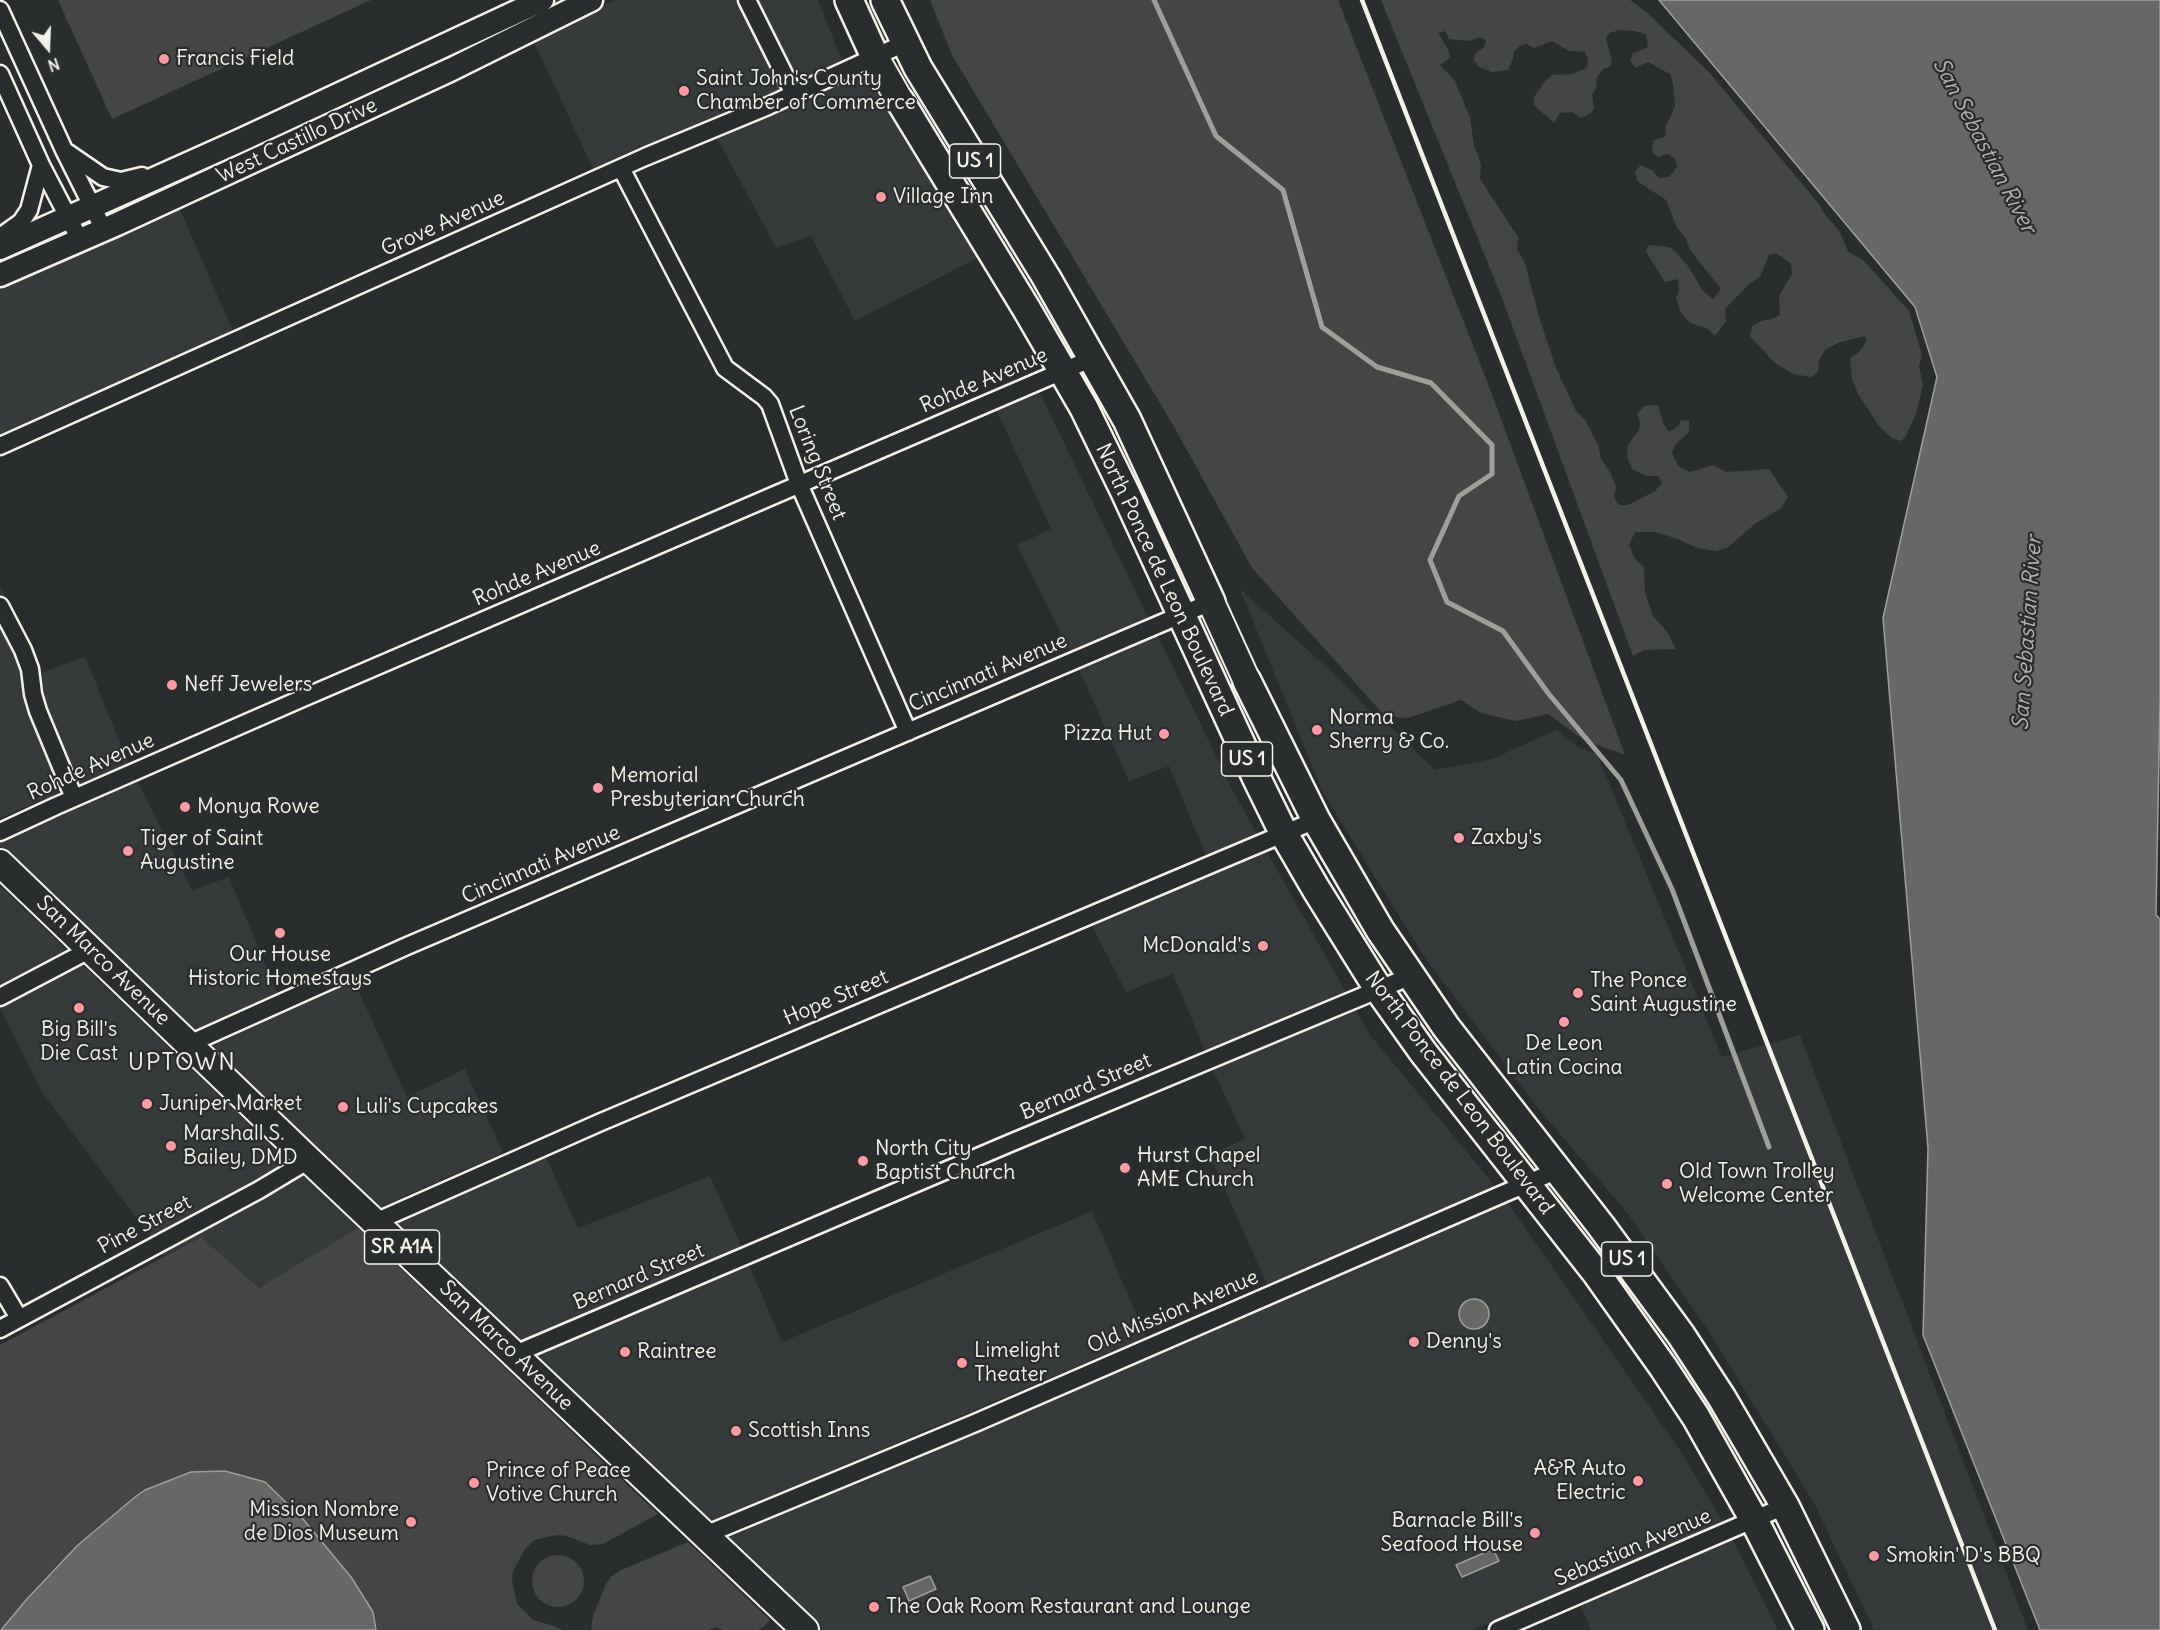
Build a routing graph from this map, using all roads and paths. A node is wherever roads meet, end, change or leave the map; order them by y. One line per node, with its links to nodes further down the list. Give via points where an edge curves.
1 (543, 0): 14 (main road, West Castillo Drive)
2 (591, 0): 18 (main road, West Castillo Drive, via 452,69)
3 (747, 0): 10 (street)
4 (849, 0): 8 (highway, North Ponce de Leon Boulevard / US 1)
5 (885, 0): 7 (highway, North Ponce de Leon Boulevard / US 1)
6 (0, 10): 12 (street)
7 (905, 44): 8 (street, Grove Avenue); 23 (highway, North Ponce de Leon Boulevard / US 1)
8 (875, 57): 10 (street, Grove Avenue); 11 (main road, North Ponce de Leon Boulevard / US 1)
9 (0, 74): 13 (street)
10 (794, 94): 15 (street, Grove Avenue)
11 (900, 101): 24 (highway, North Ponce de Leon Boulevard / US 1)
12 (64, 150): 14 (street, via 103,177 122,181); 16 (street)
13 (41, 165): 17 (street); 19 (street, via 29,210 21,222)
14 (183, 165): 16 (main road, West Castillo Drive)
15 (621, 168): 25 (street, Grove Avenue); 26 (street, Loring Street, via 725,368 770,404)
16 (92, 206): 17 (main road, West Castillo Drive); 18 (street)
17 (68, 217): 20 (street); 21 (main road, West Castillo Drive)
18 (104, 230): 20 (main road, West Castillo Drive)
19 (0, 237)
20 (80, 240): 22 (main road, West Castillo Drive)
21 (0, 248)
22 (0, 275)
23 (1093, 358): 24 (street, Rohde Avenue); 27 (highway, North Ponce de Leon Boulevard / US 1, via 1127,420)
24 (1064, 371): 26 (street, Rohde Avenue); 29 (highway, North Ponce de Leon Boulevard / US 1, via 1125,492)
25 (0, 446)
26 (799, 484): 31 (street, Loring Street); 32 (street, Rohde Avenue)
27 (1211, 602): 29 (street, Cincinnati Avenue); 30 (main road, North Ponce de Leon Boulevard / US 1)
28 (0, 606): 32 (street, via 23,650 38,711)
29 (1180, 615): 31 (street, Cincinnati Avenue); 35 (highway, North Ponce de Leon Boulevard / US 1)
30 (1247, 681): 33 (highway, North Ponce de Leon Boulevard / US 1)
31 (908, 732): 41 (street, Cincinnati Avenue, via 407,946)
32 (74, 798): 34 (street, Rohde Avenue)
33 (1316, 820): 35 (street, Hope Street); 38 (highway, North Ponce de Leon Boulevard / US 1)
34 (0, 832)
35 (1284, 834): 39 (highway, North Ponce de Leon Boulevard / US 1); 45 (street, Hope Street, via 601,1122)
36 (0, 863): 37 (main road, San Marco Avenue / SR A1A)
37 (91, 950): 40 (street); 41 (main road, San Marco Avenue / SR A1A)
38 (1411, 976): 39 (street, Bernard Street); 43 (highway, North Ponce de Leon Boulevard / US 1, via 1482,1075)
39 (1379, 990): 44 (highway, North Ponce de Leon Boulevard / US 1); 49 (street, Bernard Street)
40 (0, 997)
41 (189, 1044): 42 (main road, San Marco Avenue / SR A1A)
42 (309, 1160): 45 (main road, San Marco Avenue / SR A1A); 47 (street, Pine Street)
43 (1558, 1170): 44 (street, Old Mission Avenue); 50 (highway, North Ponce de Leon Boulevard / US 1, via 1681,1335)
44 (1526, 1184): 51 (highway, North Ponce de Leon Boulevard / US 1, via 1634,1323 1696,1417); 52 (street, Old Mission Avenue)
45 (375, 1222): 49 (main road, San Marco Avenue / SR A1A)
46 (0, 1286): 47 (street)
47 (19, 1318): 48 (street, Pine Street)
48 (0, 1329)
49 (515, 1354): 52 (main road, San Marco Avenue / SR A1A)
50 (1785, 1506): 51 (street, Sebastian Avenue); 56 (highway, North Ponce de Leon Boulevard / US 1)
51 (1754, 1520): 54 (street, Sebastian Avenue); 55 (highway, North Ponce de Leon Boulevard / US 1)
52 (705, 1535): 53 (main road, San Marco Avenue / SR A1A)
53 (805, 1630)
54 (1498, 1630)
55 (1809, 1630)
56 (1846, 1630)

